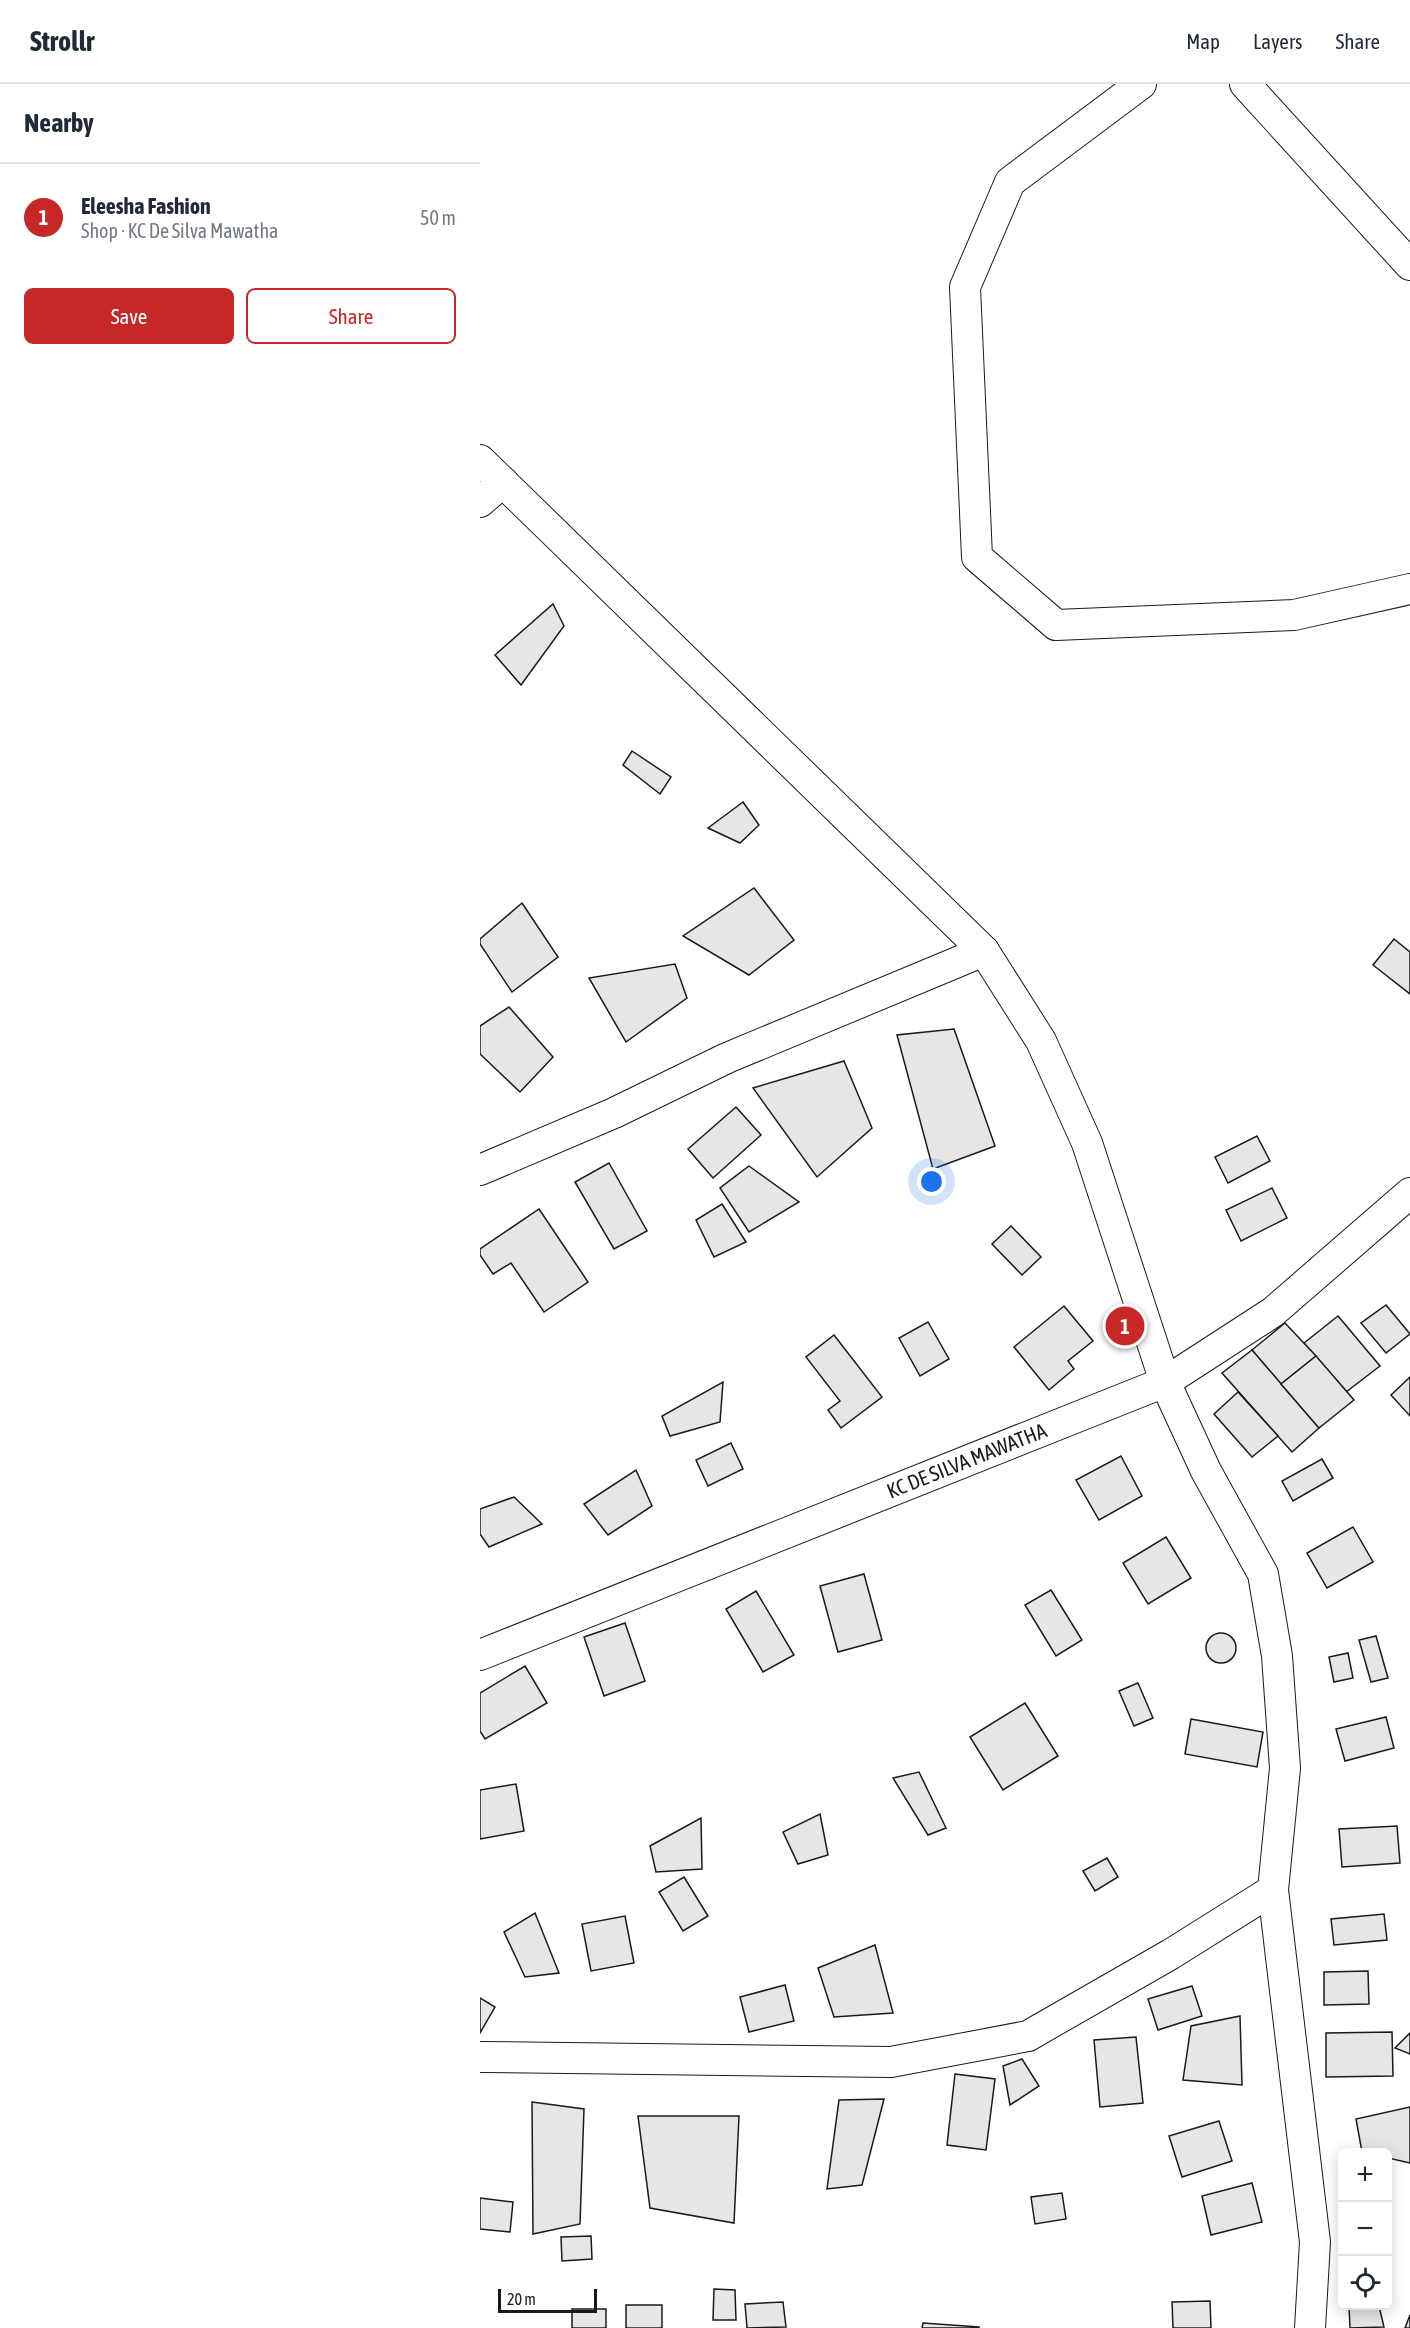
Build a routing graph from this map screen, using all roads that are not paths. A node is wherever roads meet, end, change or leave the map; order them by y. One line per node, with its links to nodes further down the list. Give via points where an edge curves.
1 (1141, 84): 7 (street, via 1010,182 965,287 977,557 1056,625 1294,615)
2 (1245, 84): 3 (street)
3 (1410, 265)
4 (480, 460): 5 (street)
5 (503, 482): 6 (street); 8 (street)
6 (480, 502)
7 (1410, 589)
8 (984, 951): 9 (street, via 727,1058 614,1113); 11 (street, via 1041,1041 1087,1143)
9 (480, 1170)
10 (1410, 1193): 11 (street, KC DE SILVA MAWATHA, via 1273,1312)
11 (1165, 1382): 12 (street, KC DE SILVA MAWATHA); 13 (street, via 1206,1471 1263,1574 1277,1656 1286,1768)
12 (480, 1655)
13 (1273, 1890): 14 (street, via 1172,1954 1028,2036 891,2062); 15 (street, via 1316,2242)
14 (480, 2057)
15 (1310, 2328)

